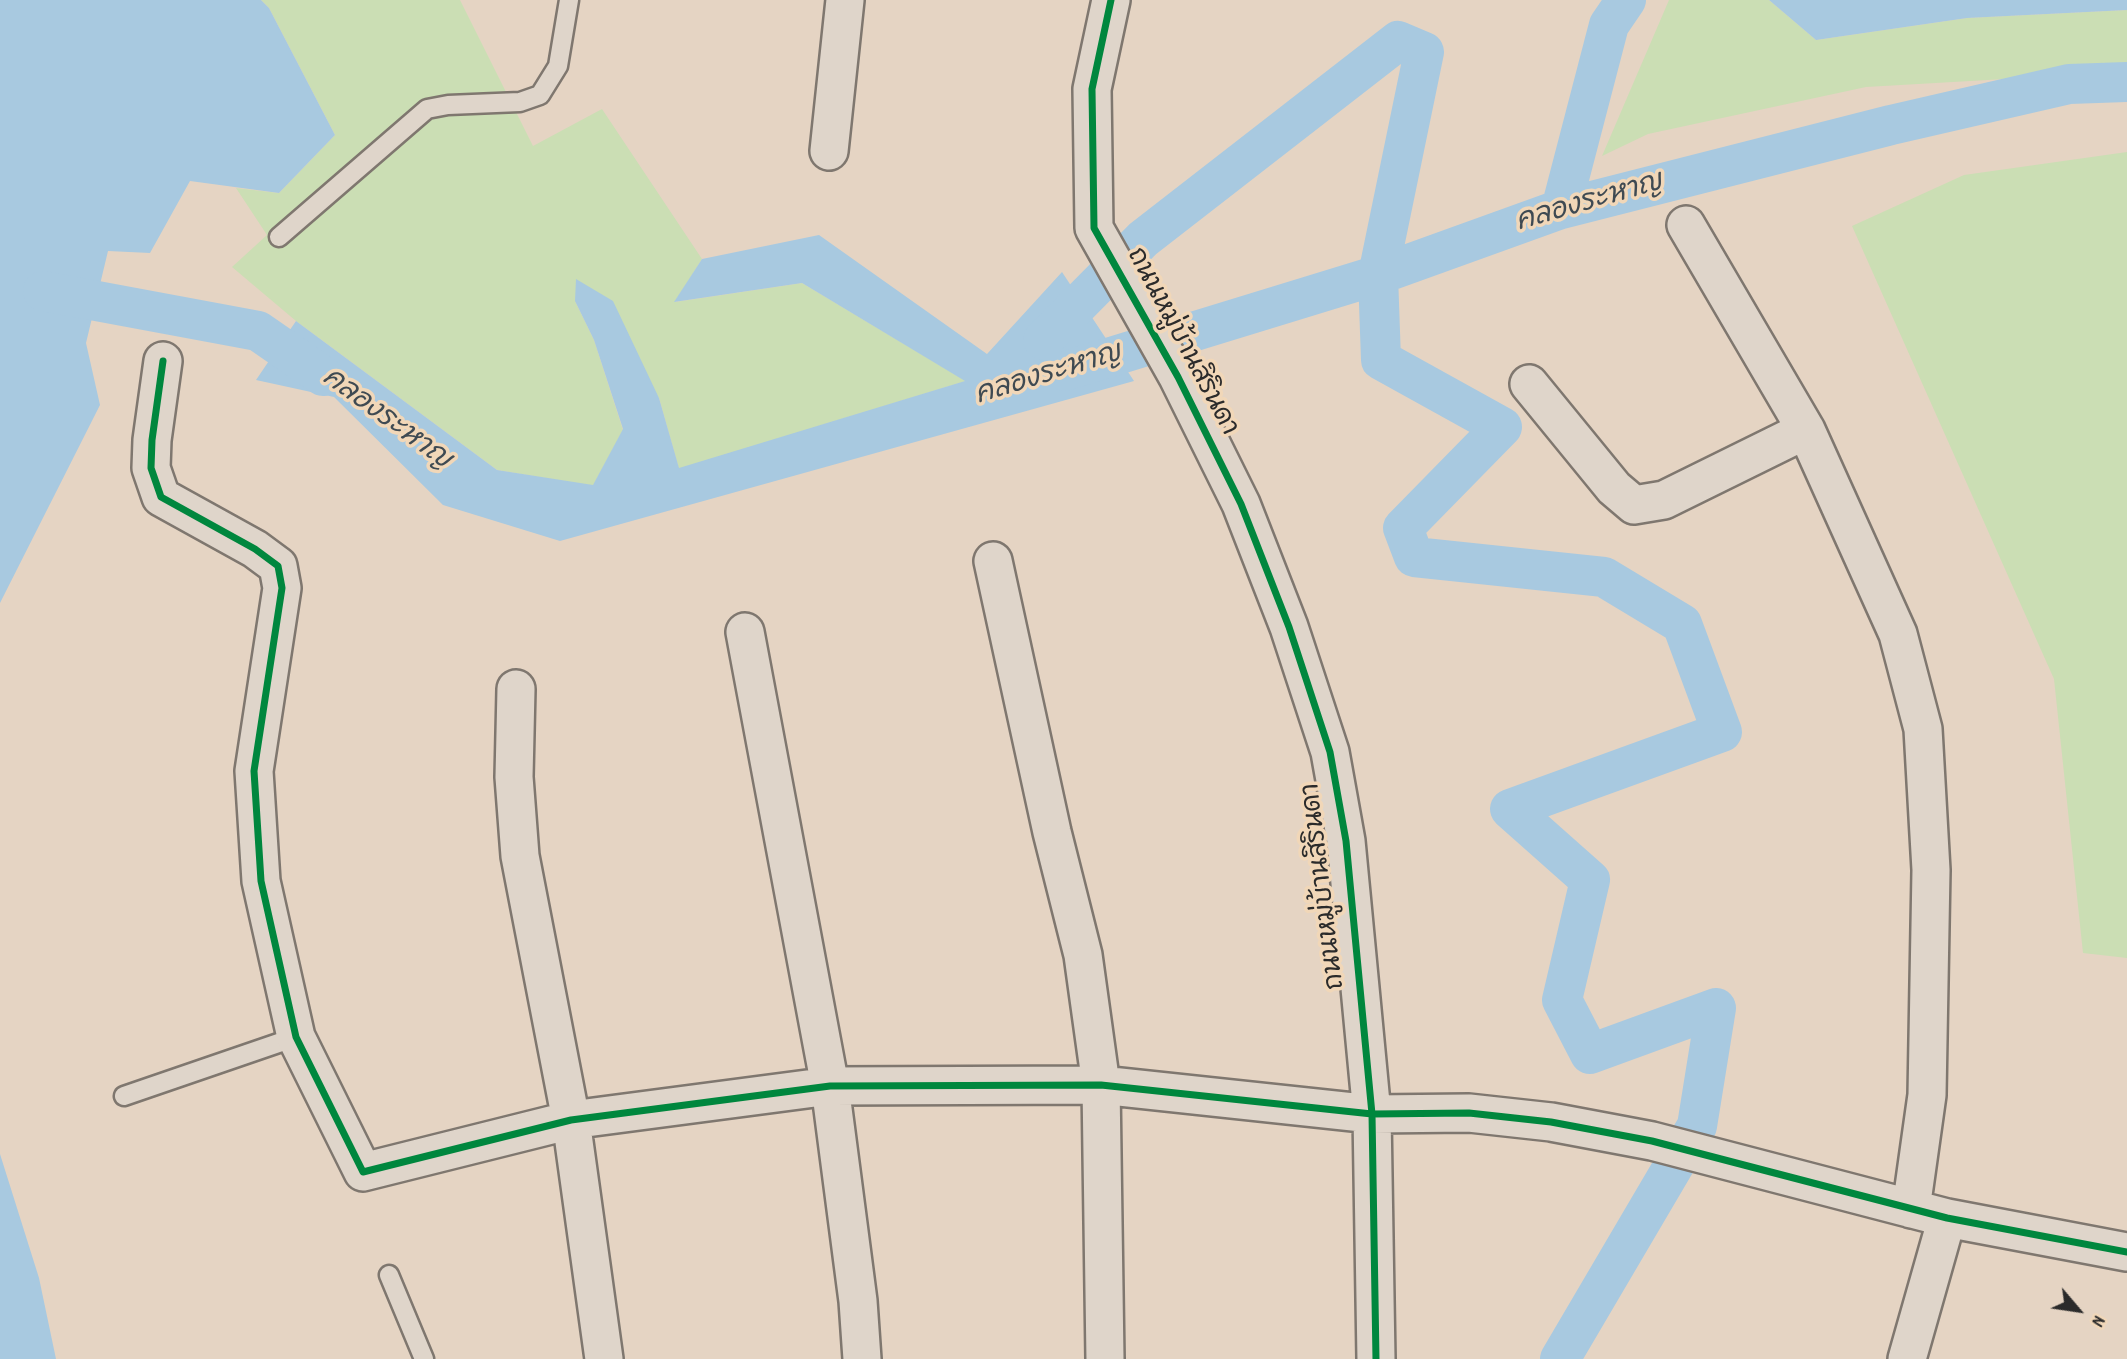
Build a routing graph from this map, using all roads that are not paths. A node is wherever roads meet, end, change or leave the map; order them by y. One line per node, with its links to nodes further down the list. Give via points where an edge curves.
1 (569, 0): 6 (lane, via 558,66 540,95 520,102 427,109)
2 (845, 0): 4 (street)
3 (1111, 0): 17 (street, ถนนหมู่บ้านสิรินดา, via 1091,89 1094,228 1178,377 1241,504 1330,751 1346,841)
4 (829, 151)
5 (1686, 225): 9 (street)
6 (279, 237)
7 (163, 361): 13 (street, via 151,468 162,497 278,566 282,589 254,771 261,881)
8 (1529, 384): 9 (street, via 1633,505 1664,500)
9 (1806, 430): 19 (street, via 1898,634 1923,729 1931,870 1927,1081)
10 (993, 561): 14 (street, via 1083,955)
11 (745, 632): 15 (street)
12 (516, 689): 18 (street, via 514,777 520,856)
13 (296, 1037): 16 (lane); 18 (street, via 363,1172)
14 (1101, 1085): 15 (street); 17 (street); 26 (street)
15 (830, 1086): 18 (street); 25 (street)
16 (124, 1097)
17 (1372, 1114): 19 (street, via 1469,1113 1550,1122 1652,1141); 27 (street, ถนนหมู่บ้านสิรินดา)
18 (571, 1120): 24 (street)
19 (1911, 1209): 20 (street)
20 (1947, 1219): 21 (street); 28 (street)
21 (2127, 1252)
22 (389, 1275): 23 (lane)
23 (424, 1359)
24 (604, 1359)
25 (862, 1359)
26 (1105, 1359)
27 (1376, 1359)
28 (1907, 1359)

